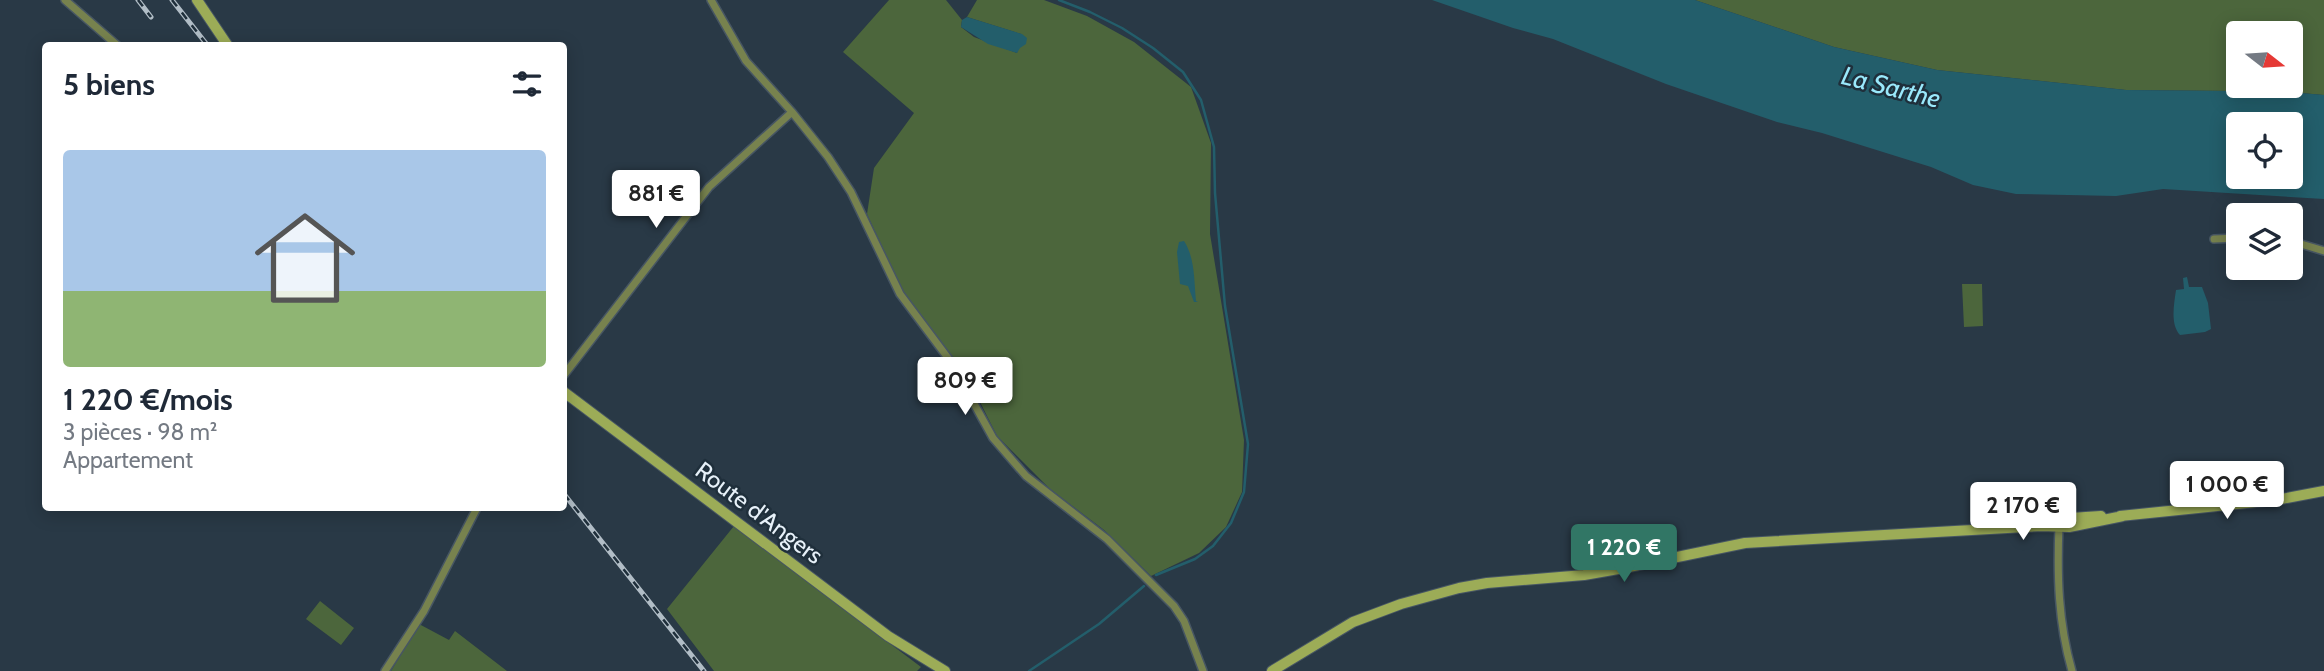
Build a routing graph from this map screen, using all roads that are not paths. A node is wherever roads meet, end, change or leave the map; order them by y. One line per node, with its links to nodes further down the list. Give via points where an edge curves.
1 (65, 0): 4 (street)
2 (197, 0): 5 (street)
3 (711, 0): 6 (street, via 746,61)
4 (113, 42)
5 (225, 42)
6 (791, 111): 11 (street, via 709,187); 20 (street, via 851,192 900,294 951,362 993,438 1026,476 1107,538 1174,606)
7 (2226, 238): 8 (street)
8 (2214, 239)
9 (2303, 245): 10 (street)
10 (2324, 251)
11 (567, 371)
12 (567, 394): 16 (street, Route d'Angers, via 888,636)
13 (2324, 491): 15 (street)
14 (475, 511): 17 (street, via 424,611)
15 (2059, 525): 21 (street, via 1771,541 1718,547 1602,572 1487,583 1401,604 1353,622); 22 (street, via 2062,637)
16 (932, 664): 18 (street, Route d'Angers); 19 (street, Route d'Angers)
17 (385, 671)
18 (945, 671)
19 (952, 671)
20 (1203, 671)
21 (1272, 671)
22 (2072, 671)

